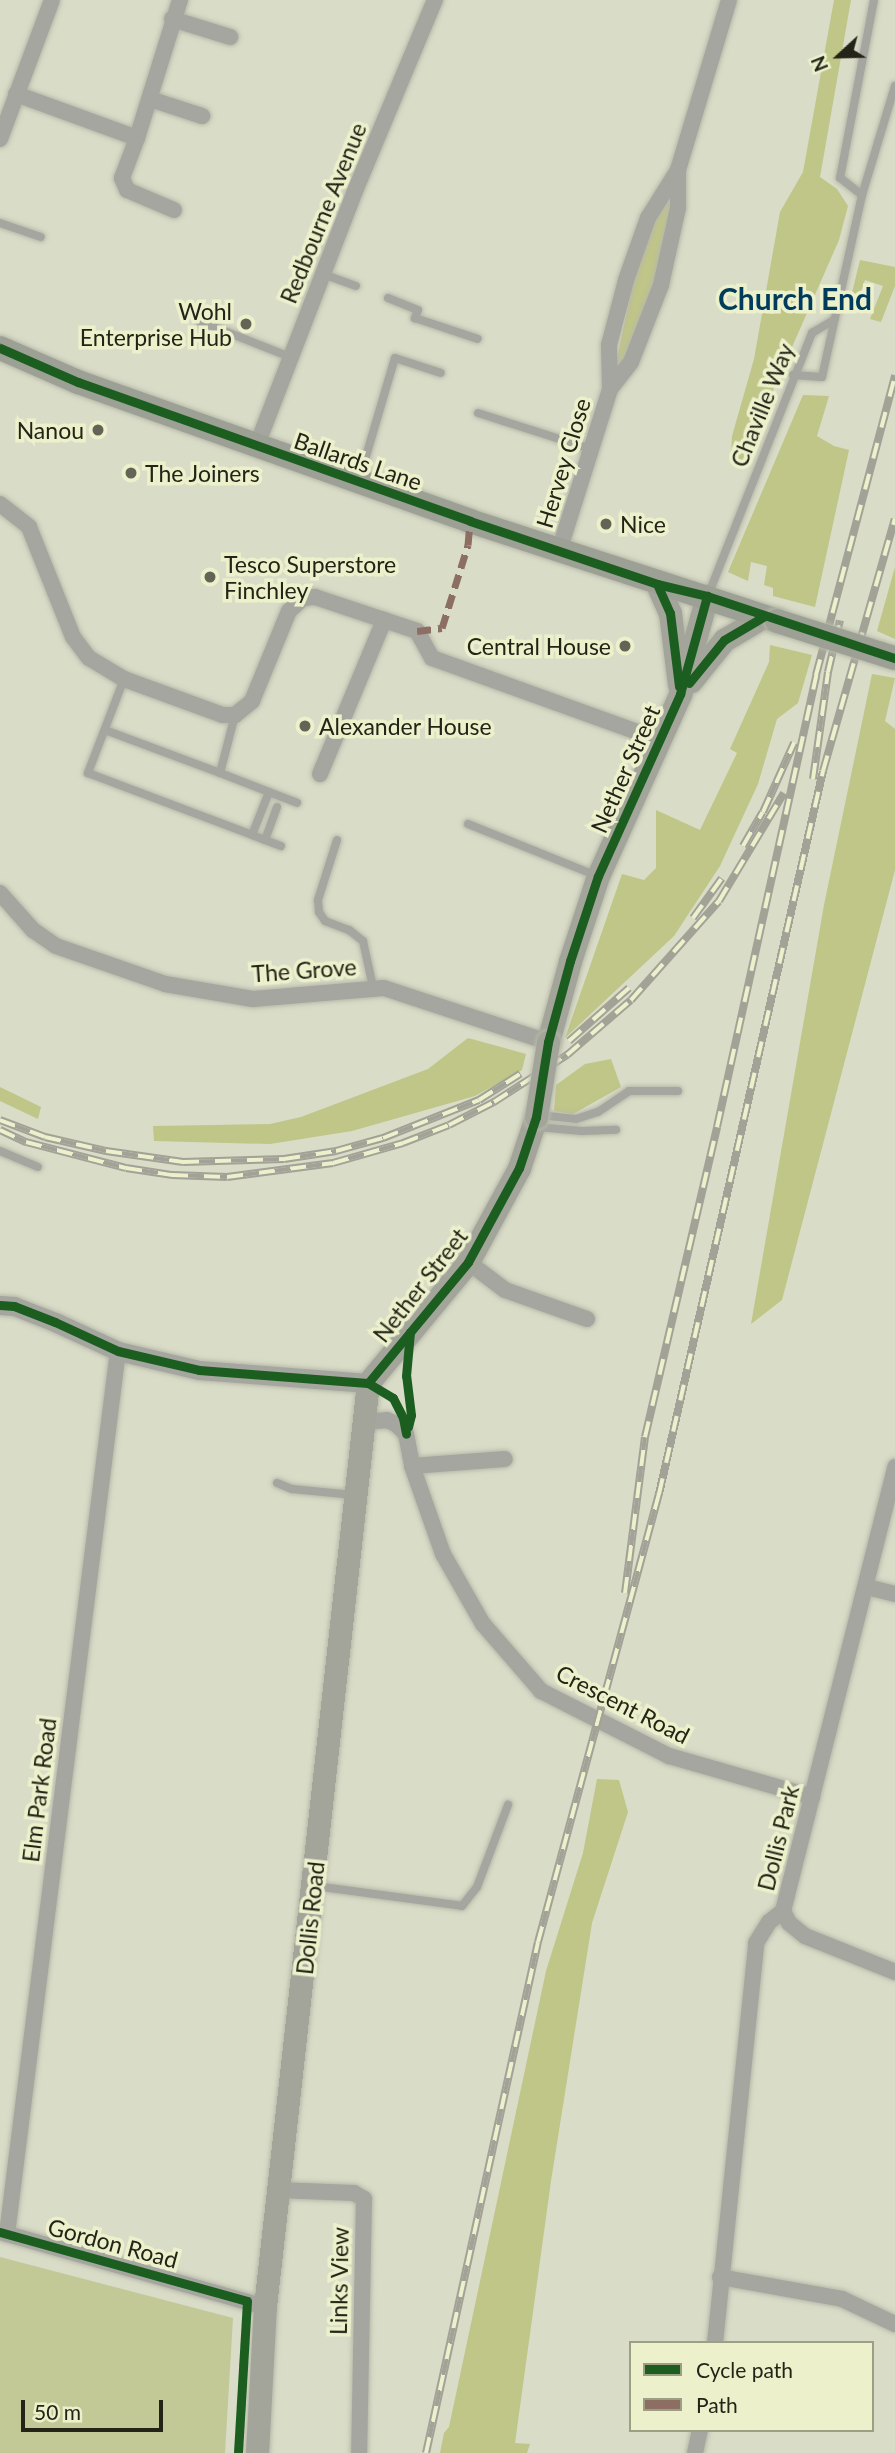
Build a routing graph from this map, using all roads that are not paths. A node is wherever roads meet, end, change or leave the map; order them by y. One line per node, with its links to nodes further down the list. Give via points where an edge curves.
1 (52, 0): 9 (street)
2 (180, 0): 6 (street)
3 (435, 0): 19 (street, Redbourne Avenue)
4 (729, 0): 14 (street, Hervey Close)
5 (874, 0): 15 (lane, via 840,178)
6 (172, 19): 7 (street); 10 (street)
7 (230, 37)
8 (895, 86): 15 (lane)
9 (16, 94): 12 (street); 13 (street)
10 (150, 99): 11 (street); 12 (street)
11 (202, 116)
12 (136, 138): 16 (street, via 122,178 127,190)
13 (0, 139)
14 (678, 170): 29 (street, Hervey Close, via 648,218 626,280 609,345); 29 (street, Hervey Close, via 678,208 661,285 631,362)
15 (862, 195): 23 (lane)
16 (174, 210)
17 (0, 223): 18 (lane)
18 (41, 237)
19 (323, 274): 20 (lane); 26 (street, Redbourne Avenue)
20 (356, 286)
21 (388, 299): 24 (lane, via 418,310 415,318)
22 (199, 320): 26 (lane)
23 (834, 320): 28 (lane, Chaville Way, via 812,333); 28 (lane, via 822,377)
24 (478, 340)
25 (0, 348): 31 (main road, Ballards Lane, via 78,382)
26 (290, 357): 31 (street, Redbourne Avenue)
27 (441, 373): 33 (lane, via 395,358)
28 (793, 375): 37 (lane, Chaville Way)
29 (610, 389): 32 (street, Hervey Close)
30 (478, 413): 32 (lane)
31 (257, 445): 33 (main road, Ballards Lane)
32 (591, 449): 35 (street, Hervey Close)
33 (358, 482): 35 (main road, Ballards Lane)
34 (0, 504): 41 (street, via 29,527 73,637 89,658)
35 (559, 551): 36 (main road, Ballards Lane)
36 (657, 584): 37 (main road, Ballards Lane); 42 (main road, via 670,614)
37 (708, 596): 38 (main road, Ballards Lane); 42 (main road, Nether Street)
38 (770, 619): 40 (main road, Ballards Lane, bridge); 42 (main road, Nether Street, via 724,640)
39 (384, 620): 43 (street, via 315,597 303,598 289,611 252,701); 45 (street, via 417,631 432,658); 47 (street)
40 (895, 658)
41 (124, 679): 43 (street); 44 (lane)
42 (680, 694): 45 (main road, Nether Street)
43 (234, 715): 46 (lane)
44 (104, 730): 46 (lane); 52 (lane, via 88,773)
45 (660, 740): 56 (main road, Nether Street)
46 (220, 773): 48 (lane)
47 (320, 774)
48 (269, 792): 49 (lane); 52 (lane)
49 (297, 803)
50 (277, 807): 54 (lane)
51 (468, 824): 56 (lane)
52 (252, 835): 54 (lane)
53 (337, 839): 58 (lane, via 318,900 319,912 325,921 363,941)
54 (265, 841): 55 (lane)
55 (281, 846)
56 (598, 876): 59 (main road, Nether Street)
57 (0, 893): 58 (street, The Grove, via 33,930 56,946 166,984 253,999)
58 (373, 987): 59 (street, The Grove)
59 (548, 1042): 61 (main road, Nether Street, bridge)
60 (678, 1091): 61 (lane, via 629,1091 598,1112 576,1119)
61 (535, 1119): 62 (lane, via 582,1131); 65 (main road, Nether Street, via 519,1167)
62 (616, 1130)
63 (0, 1151): 64 (lane)
64 (38, 1167)
65 (468, 1262): 67 (street, via 505,1290); 69 (main road, Nether Street)
66 (0, 1305): 68 (street, via 15,1306)
67 (587, 1319)
68 (118, 1351): 69 (street, via 199,1370); 84 (street, Elm Park Road)
69 (368, 1383): 70 (main road, Dollis Road)
70 (362, 1422): 72 (street, Crescent Road, via 387,1420 406,1434); 75 (main road, Dollis Road)
71 (505, 1459): 72 (street)
72 (412, 1466): 78 (street, Crescent Road, via 443,1554 476,1613 541,1691 669,1756)
73 (895, 1468): 76 (street, Dollis Park)
74 (277, 1483): 75 (lane, via 292,1489)
75 (354, 1495): 80 (main road, Dollis Road)
76 (867, 1587): 77 (street); 78 (street, Dollis Park)
77 (895, 1594)
78 (812, 1797): 81 (street, Dollis Park)
79 (508, 1805): 80 (lane, via 477,1887 462,1906)
80 (314, 1886): 83 (main road, Dollis Road)
81 (783, 1911): 82 (street, via 805,1936); 85 (street, Dollis Park, via 769,1922 756,1943)
82 (895, 1972)
83 (278, 2190): 86 (main road, Dollis Road); 91 (street, Links View, via 354,2193 364,2199)
84 (3, 2233): 86 (street, Gordon Road)
85 (720, 2277): 87 (street, via 842,2299); 88 (street, Dollis Park)
86 (265, 2307): 90 (main road, Dollis Road)
87 (895, 2324)
88 (715, 2341)
89 (700, 2432): 92 (street)
90 (257, 2453)
91 (359, 2453)
92 (695, 2453)

